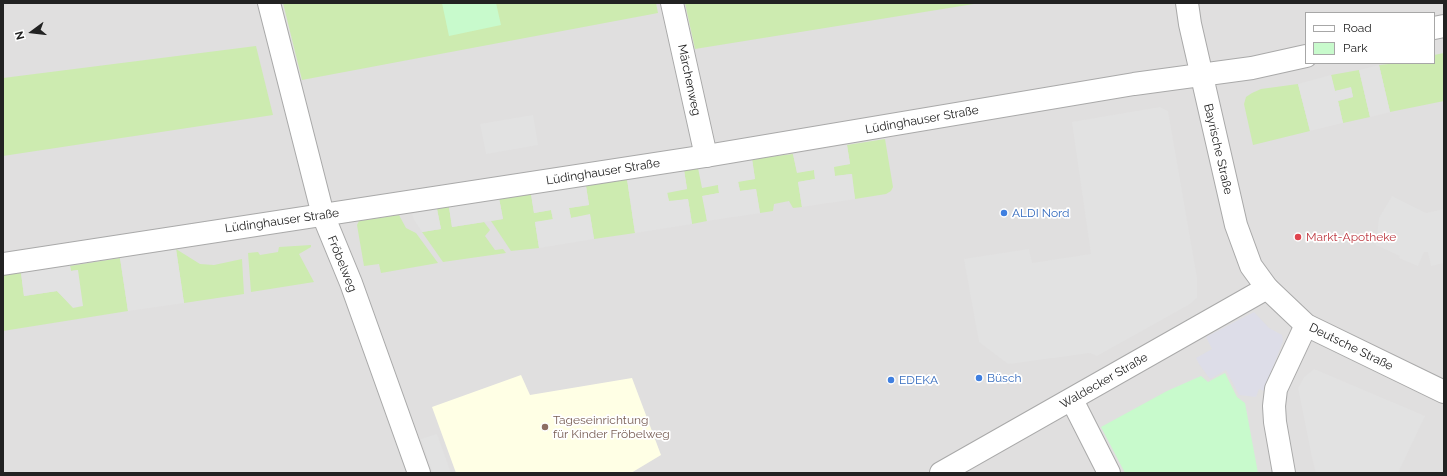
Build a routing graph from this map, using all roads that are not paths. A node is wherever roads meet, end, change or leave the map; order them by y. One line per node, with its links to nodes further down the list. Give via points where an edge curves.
1 (269, 3): 7 (street, Fröbelweg)
2 (672, 3): 6 (street, Märchenweg)
3 (1187, 3): 5 (street, Bayrische Straße)
4 (1305, 56): 5 (street, Lüdinghauser Straße, via 1252,68)
5 (1202, 74): 6 (street, Lüdinghauser Straße); 9 (street, Bayrische Straße, via 1236,225 1251,266)
6 (706, 156): 7 (street, Lüdinghauser Straße)
7 (323, 215): 8 (street, Lüdinghauser Straße); 13 (street, Fröbelweg, via 351,283)
8 (3, 264)
9 (1267, 288): 10 (street, Deutsche Straße); 12 (street, Waldecker Straße)
10 (1306, 325): 11 (street, Deutsche Straße); 16 (street, via 1276,389 1275,422)
11 (1444, 392)
12 (1072, 400): 14 (street, Waldecker Straße); 15 (street)
13 (419, 473)
14 (941, 473)
15 (1109, 473)
16 (1284, 473)

